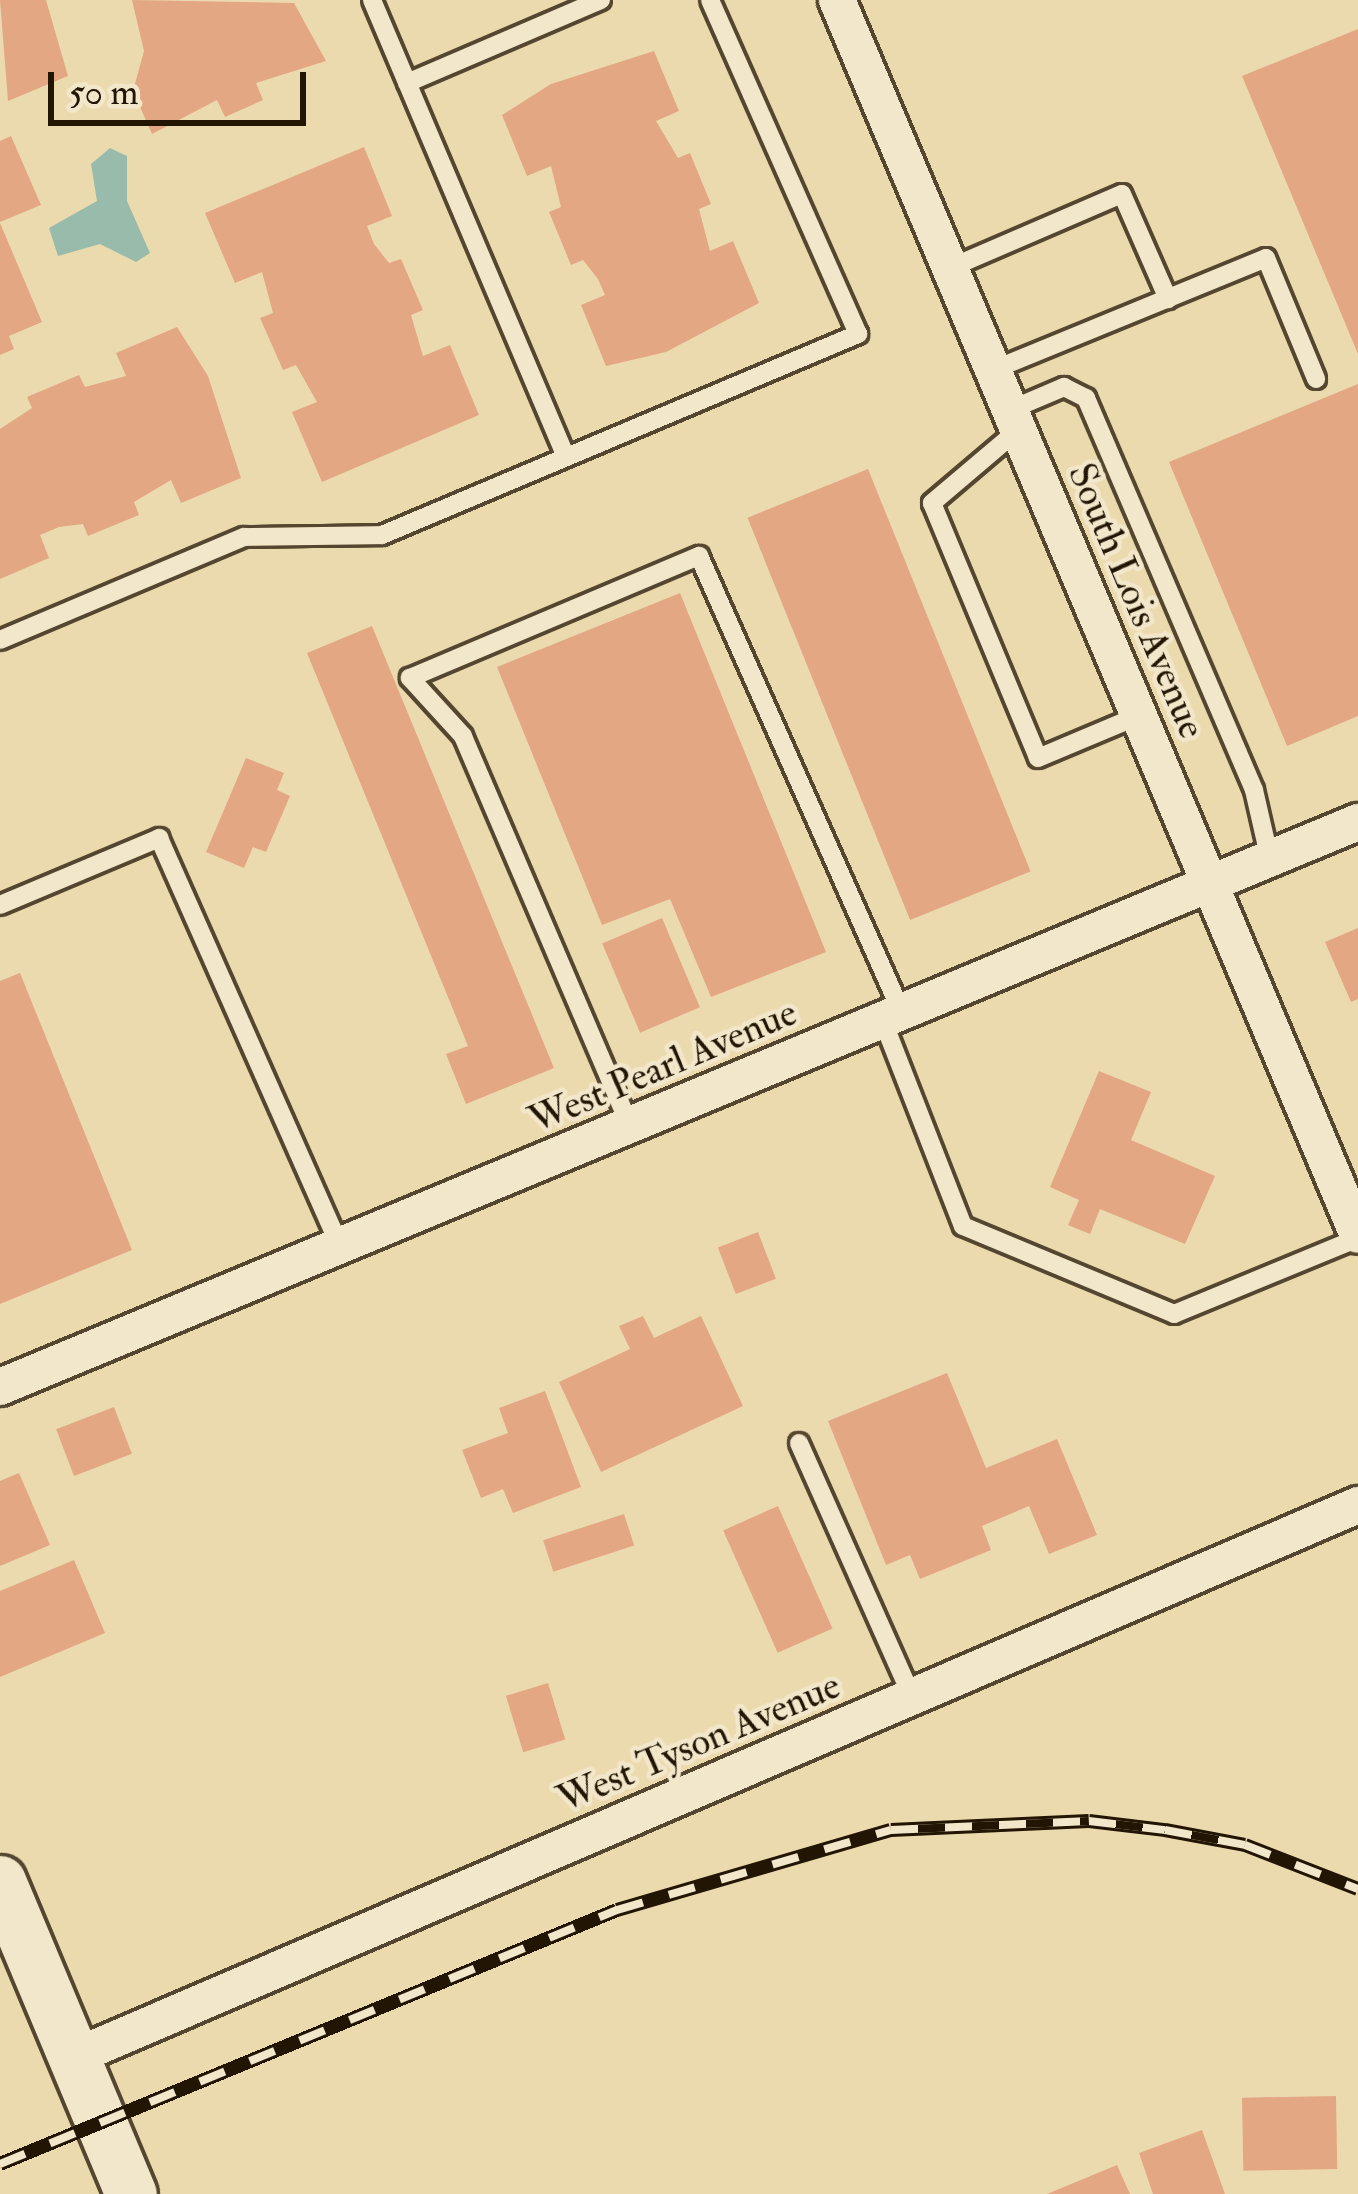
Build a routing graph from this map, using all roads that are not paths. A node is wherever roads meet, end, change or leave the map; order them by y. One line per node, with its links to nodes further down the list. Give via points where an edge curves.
1 (372, 0): 5 (lane)
2 (601, 0): 5 (lane)
3 (710, 0): 11 (lane, via 858,334)
4 (837, 0): 6 (street, South Lois Avenue)
5 (407, 83): 11 (lane)
6 (950, 268): 7 (lane, via 1122,194); 8 (street, South Lois Avenue)
7 (1168, 298): 8 (lane); 9 (lane, via 1267,258)
8 (993, 370): 10 (street, South Lois Avenue)
9 (1316, 379)
10 (1014, 420): 13 (street, South Lois Avenue); 13 (lane, via 932,503 1038,758); 15 (lane, via 1064,387 1086,398 1254,790)
11 (566, 457): 12 (lane, via 382,535 244,537)
12 (0, 640)
13 (1138, 716): 16 (street, South Lois Avenue)
14 (1358, 822): 15 (street, West Pearl Avenue)
15 (1270, 860): 16 (street, West Pearl Avenue)
16 (1209, 886): 18 (street, West Pearl Avenue); 20 (street, South Lois Avenue)
17 (0, 905): 21 (lane, via 159,838)
18 (892, 1017): 19 (street, West Pearl Avenue); 19 (lane, via 699,556 410,677 463,736); 20 (lane, via 963,1226 1174,1314)
19 (630, 1126): 21 (street, West Pearl Avenue)
20 (1358, 1237)
21 (340, 1246): 22 (street, West Pearl Avenue)
22 (0, 1387)
23 (799, 1443): 25 (lane)
24 (1358, 1505): 25 (street, West Tyson Avenue)
25 (912, 1697): 27 (street, West Tyson Avenue)
26 (2, 1890): 27 (street)
27 (74, 2057): 28 (street)
28 (131, 2194)

